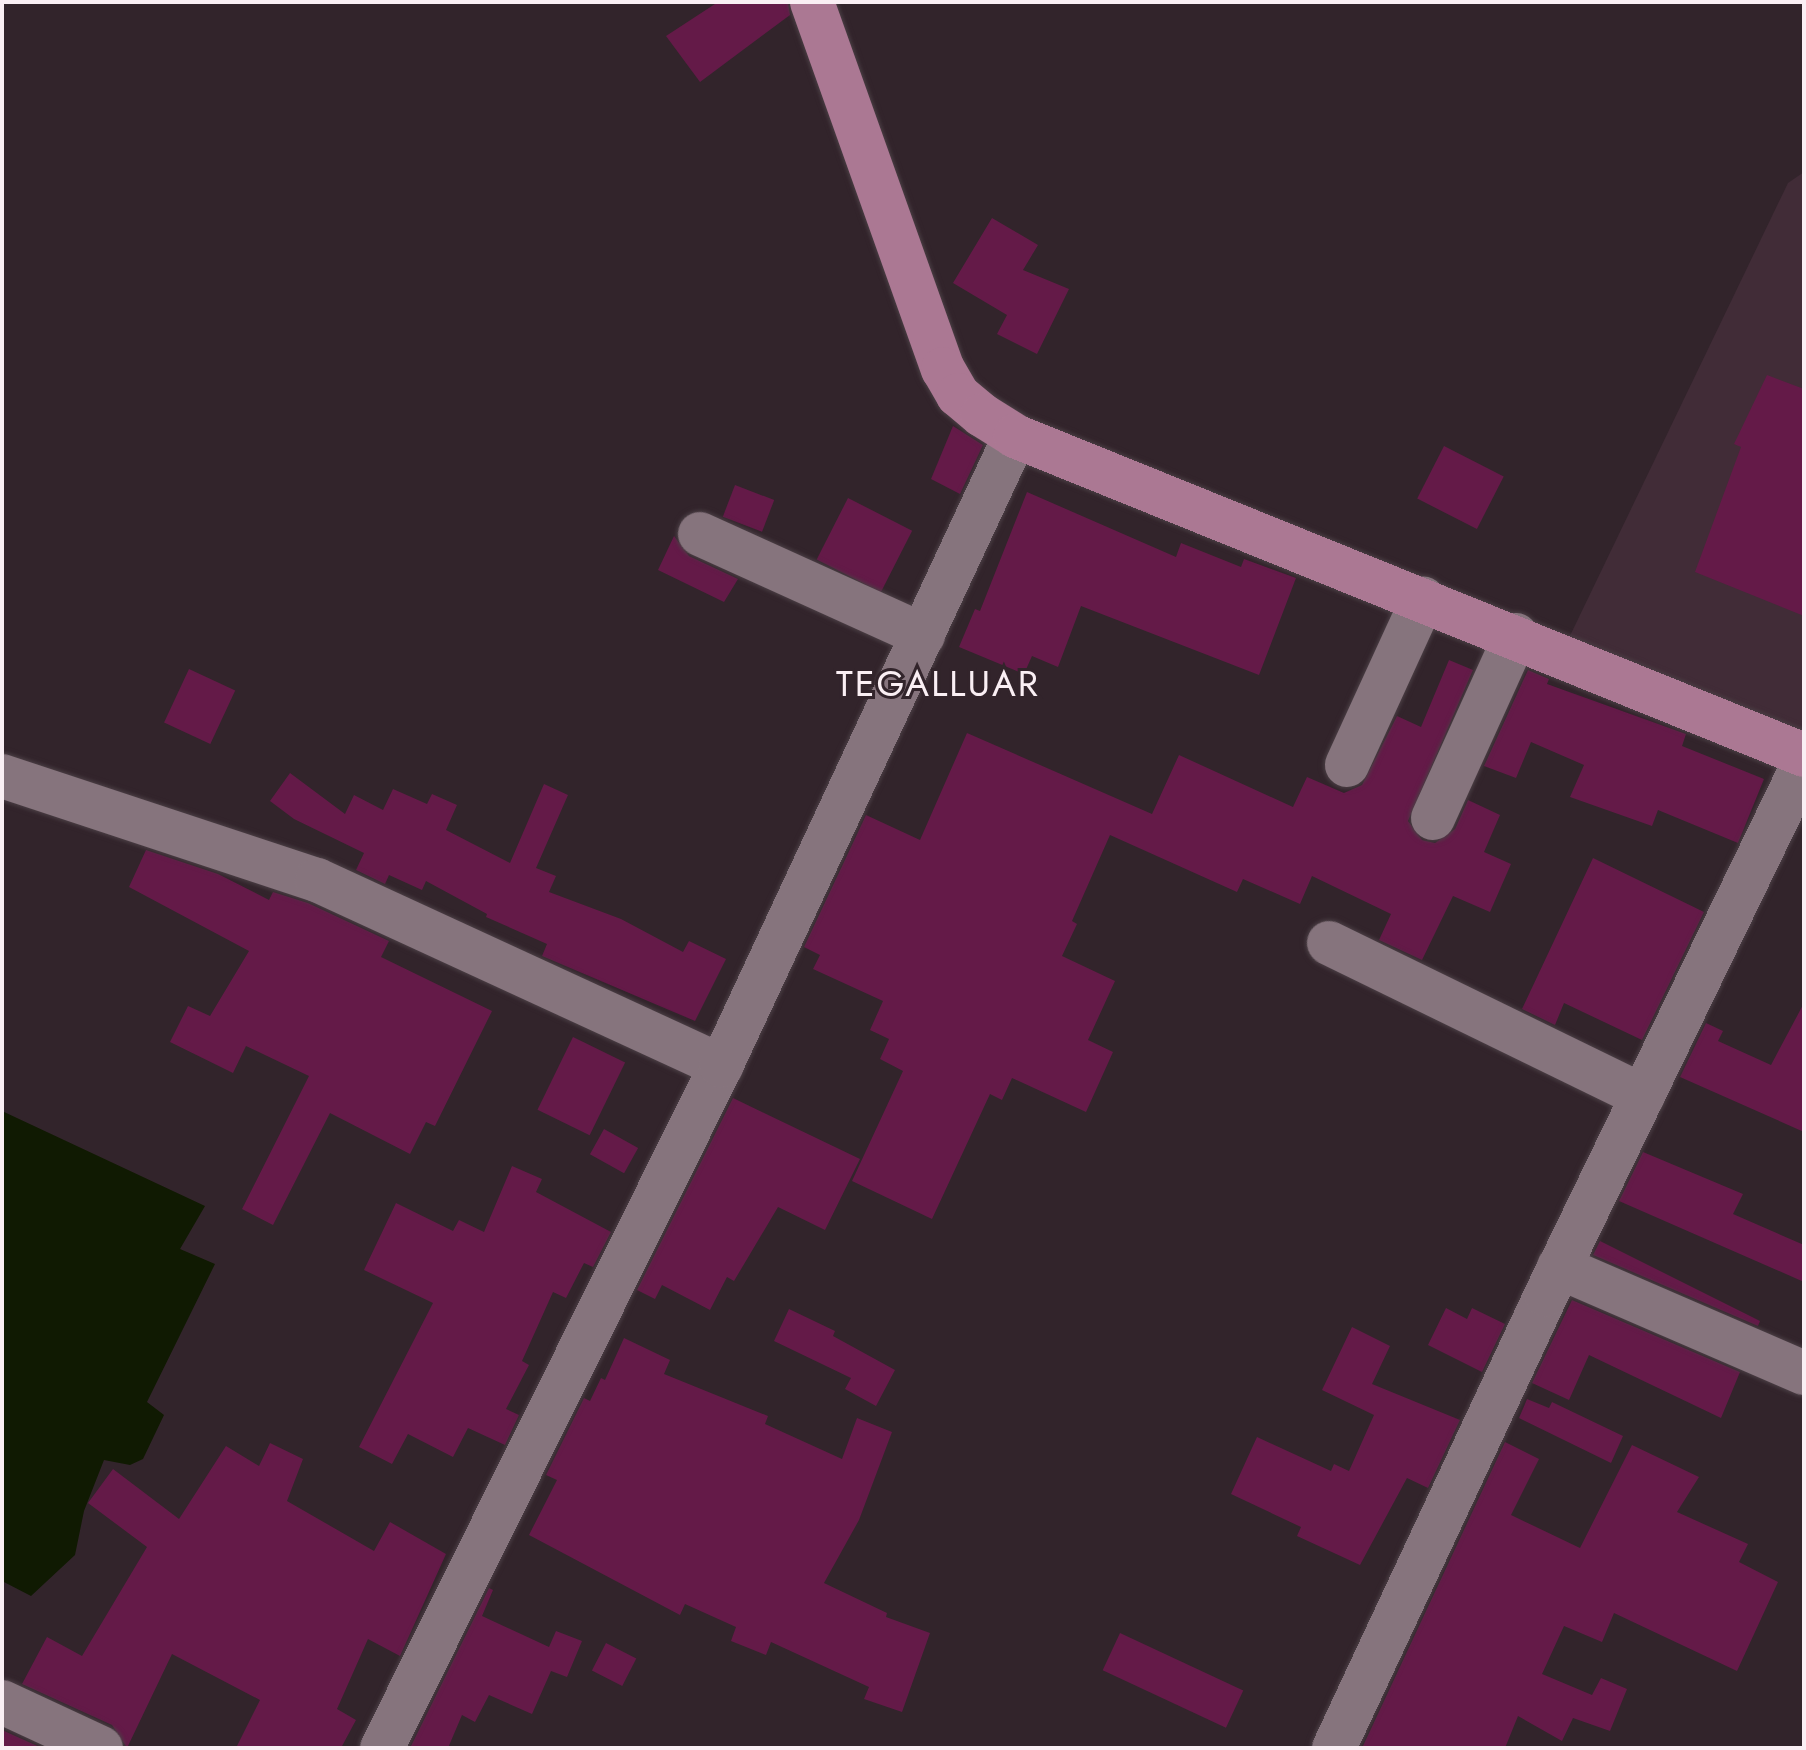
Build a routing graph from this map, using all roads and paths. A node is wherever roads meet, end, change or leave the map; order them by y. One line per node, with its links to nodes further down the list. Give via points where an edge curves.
1 (812, 2): 2 (main road, via 943,369 958,395)
2 (1015, 436): 4 (main road); 5 (street)
3 (700, 534): 5 (street)
4 (1423, 599): 6 (main road); 9 (street)
5 (923, 635): 13 (street)
6 (1516, 635): 7 (main road); 11 (street)
7 (1804, 755)
8 (1804, 763): 14 (street)
9 (1347, 765)
10 (2, 776): 13 (street, via 317,880)
11 (1433, 818)
12 (1329, 943): 14 (street)
13 (721, 1066): 19 (street)
14 (1643, 1096): 15 (street)
15 (1559, 1267): 16 (street); 20 (street)
16 (1804, 1373)
17 (2, 1702): 18 (street)
18 (101, 1748)
19 (382, 1748)
20 (1334, 1748)

